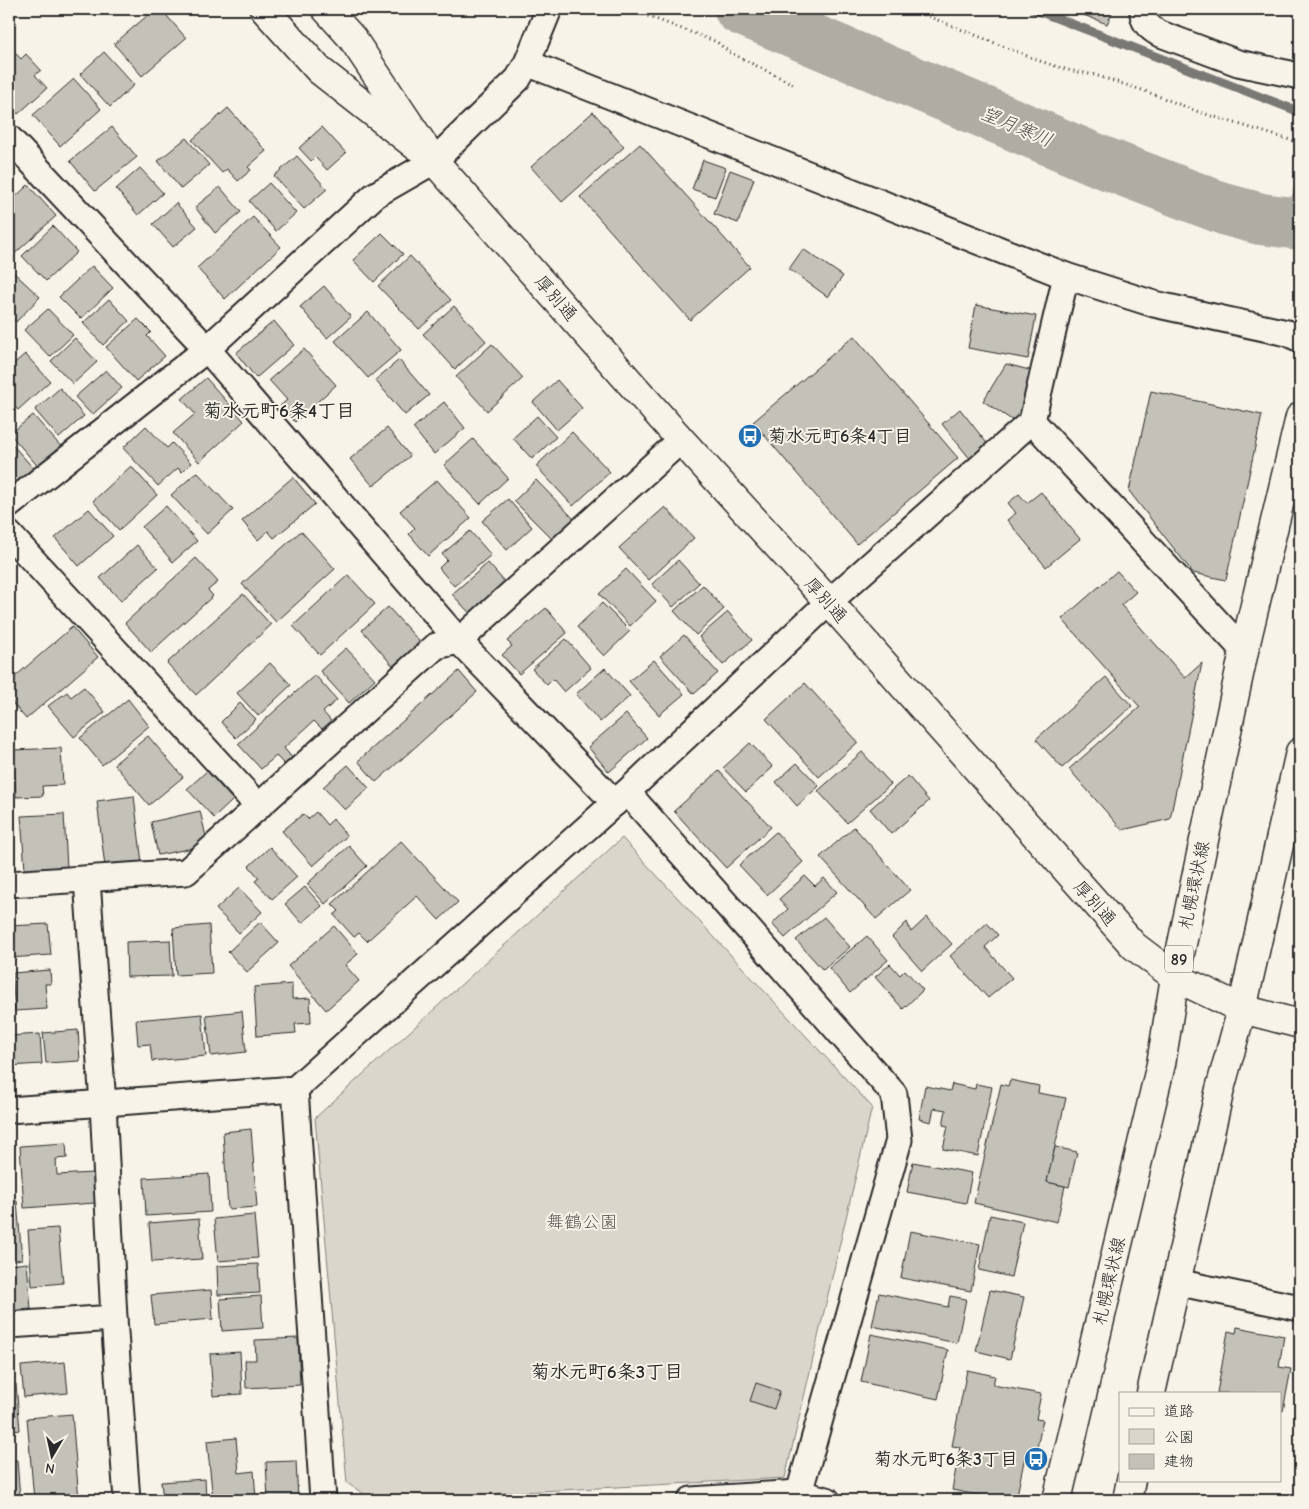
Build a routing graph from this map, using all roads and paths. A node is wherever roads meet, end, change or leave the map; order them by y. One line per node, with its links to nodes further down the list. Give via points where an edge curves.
1 (264, 9): 12 (main road, 厚別通, via 319,70)
2 (326, 9): 12 (main road, 厚別通, via 352,38)
3 (629, 9): 9 (path, via 717,42 728,52)
4 (910, 9): 11 (path, via 1040,61 1145,91 1199,112)
5 (1143, 9): 8 (street, via 1145,21 1158,32 1238,63)
6 (547, 14): 7 (street)
7 (527, 64): 12 (street, via 518,79); 13 (street)
8 (1300, 76)
9 (793, 84)
10 (9, 138): 15 (street)
11 (1300, 143)
12 (434, 161): 15 (street, via 375,196); 18 (main road, 厚別通)
13 (1066, 276): 14 (street, via 1154,304 1287,333); 17 (street)
14 (1300, 339)
15 (207, 349): 19 (street); 22 (street)
16 (1300, 417): 23 (main road, 札幌環状線 / 89)
17 (1032, 421): 21 (street); 23 (street)
18 (681, 440): 21 (main road, 厚別通); 22 (street)
19 (9, 505)
20 (9, 534): 26 (street)
21 (829, 602): 25 (street); 29 (main road, 厚別通, via 1128,940)
22 (459, 641): 25 (street); 26 (street, via 436,646)
23 (1244, 651): 29 (main road, 札幌環状線 / 89)
24 (1300, 752): 30 (main road)
25 (621, 798): 32 (street); 41 (street, via 894,1094 899,1140)
26 (258, 806): 27 (street, via 186,872)
27 (86, 880): 28 (street); 33 (street)
28 (9, 884)
29 (1175, 977): 30 (main road, 厚別通); 46 (main road, 札幌環状線 / 89, via 1161,1064)
30 (1242, 1009): 31 (main road, 厚別通); 35 (main road, via 1220,1089)
31 (1300, 1024)
32 (295, 1089): 33 (street); 43 (street)
33 (103, 1104): 34 (street); 37 (street)
34 (9, 1110)
35 (1176, 1282): 36 (street); 39 (main road)
36 (1300, 1308)
37 (114, 1318): 38 (street); 42 (street)
38 (9, 1325)
39 (1151, 1392)
40 (1130, 1482): 47 (main road)
41 (798, 1497): 44 (street); 45 (street)
42 (127, 1500)
43 (323, 1500)
44 (691, 1500)
45 (827, 1500)
46 (1057, 1500)
47 (1126, 1500)

